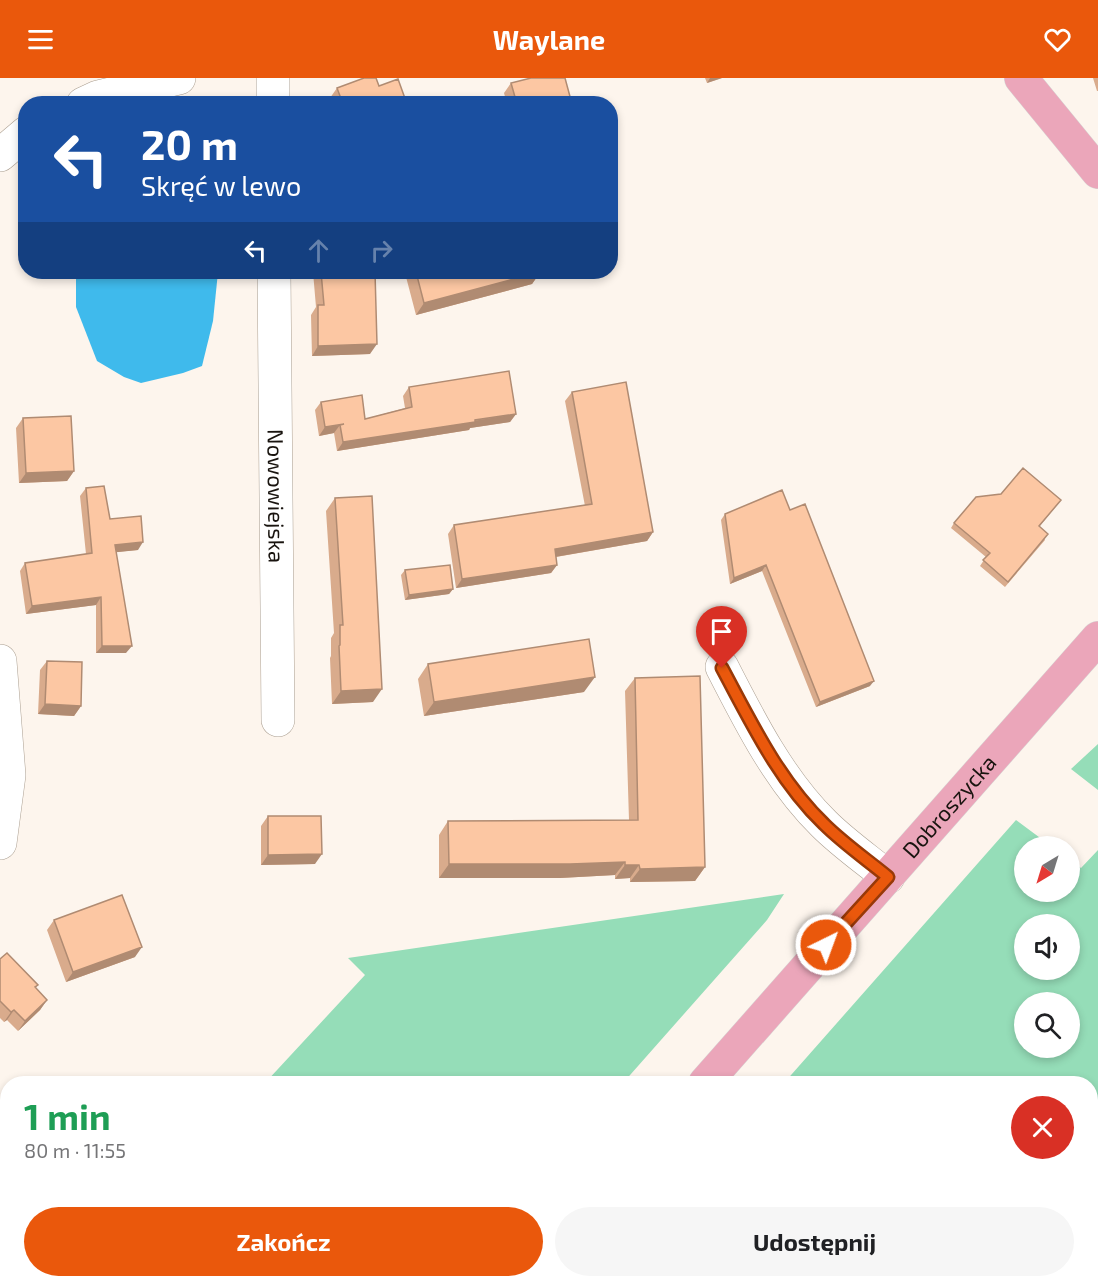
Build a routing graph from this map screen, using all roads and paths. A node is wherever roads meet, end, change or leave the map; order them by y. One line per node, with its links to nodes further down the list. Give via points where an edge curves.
1 (179, 78): 4 (street)
2 (273, 78): 5 (street)
3 (1021, 78): 8 (main road)
4 (106, 96)
5 (273, 96)
6 (18, 140): 7 (street)
7 (0, 155)
8 (1098, 172)
9 (274, 279): 13 (street, Nowowiejska)
10 (1098, 638): 15 (main road, Dobroszycka)
11 (0, 661): 14 (street, via 9,775)
12 (722, 668): 15 (street, via 755,731 797,793 824,824)
13 (278, 720)
14 (0, 843)
15 (888, 877): 16 (main road, Dobroszycka)
16 (711, 1076)

